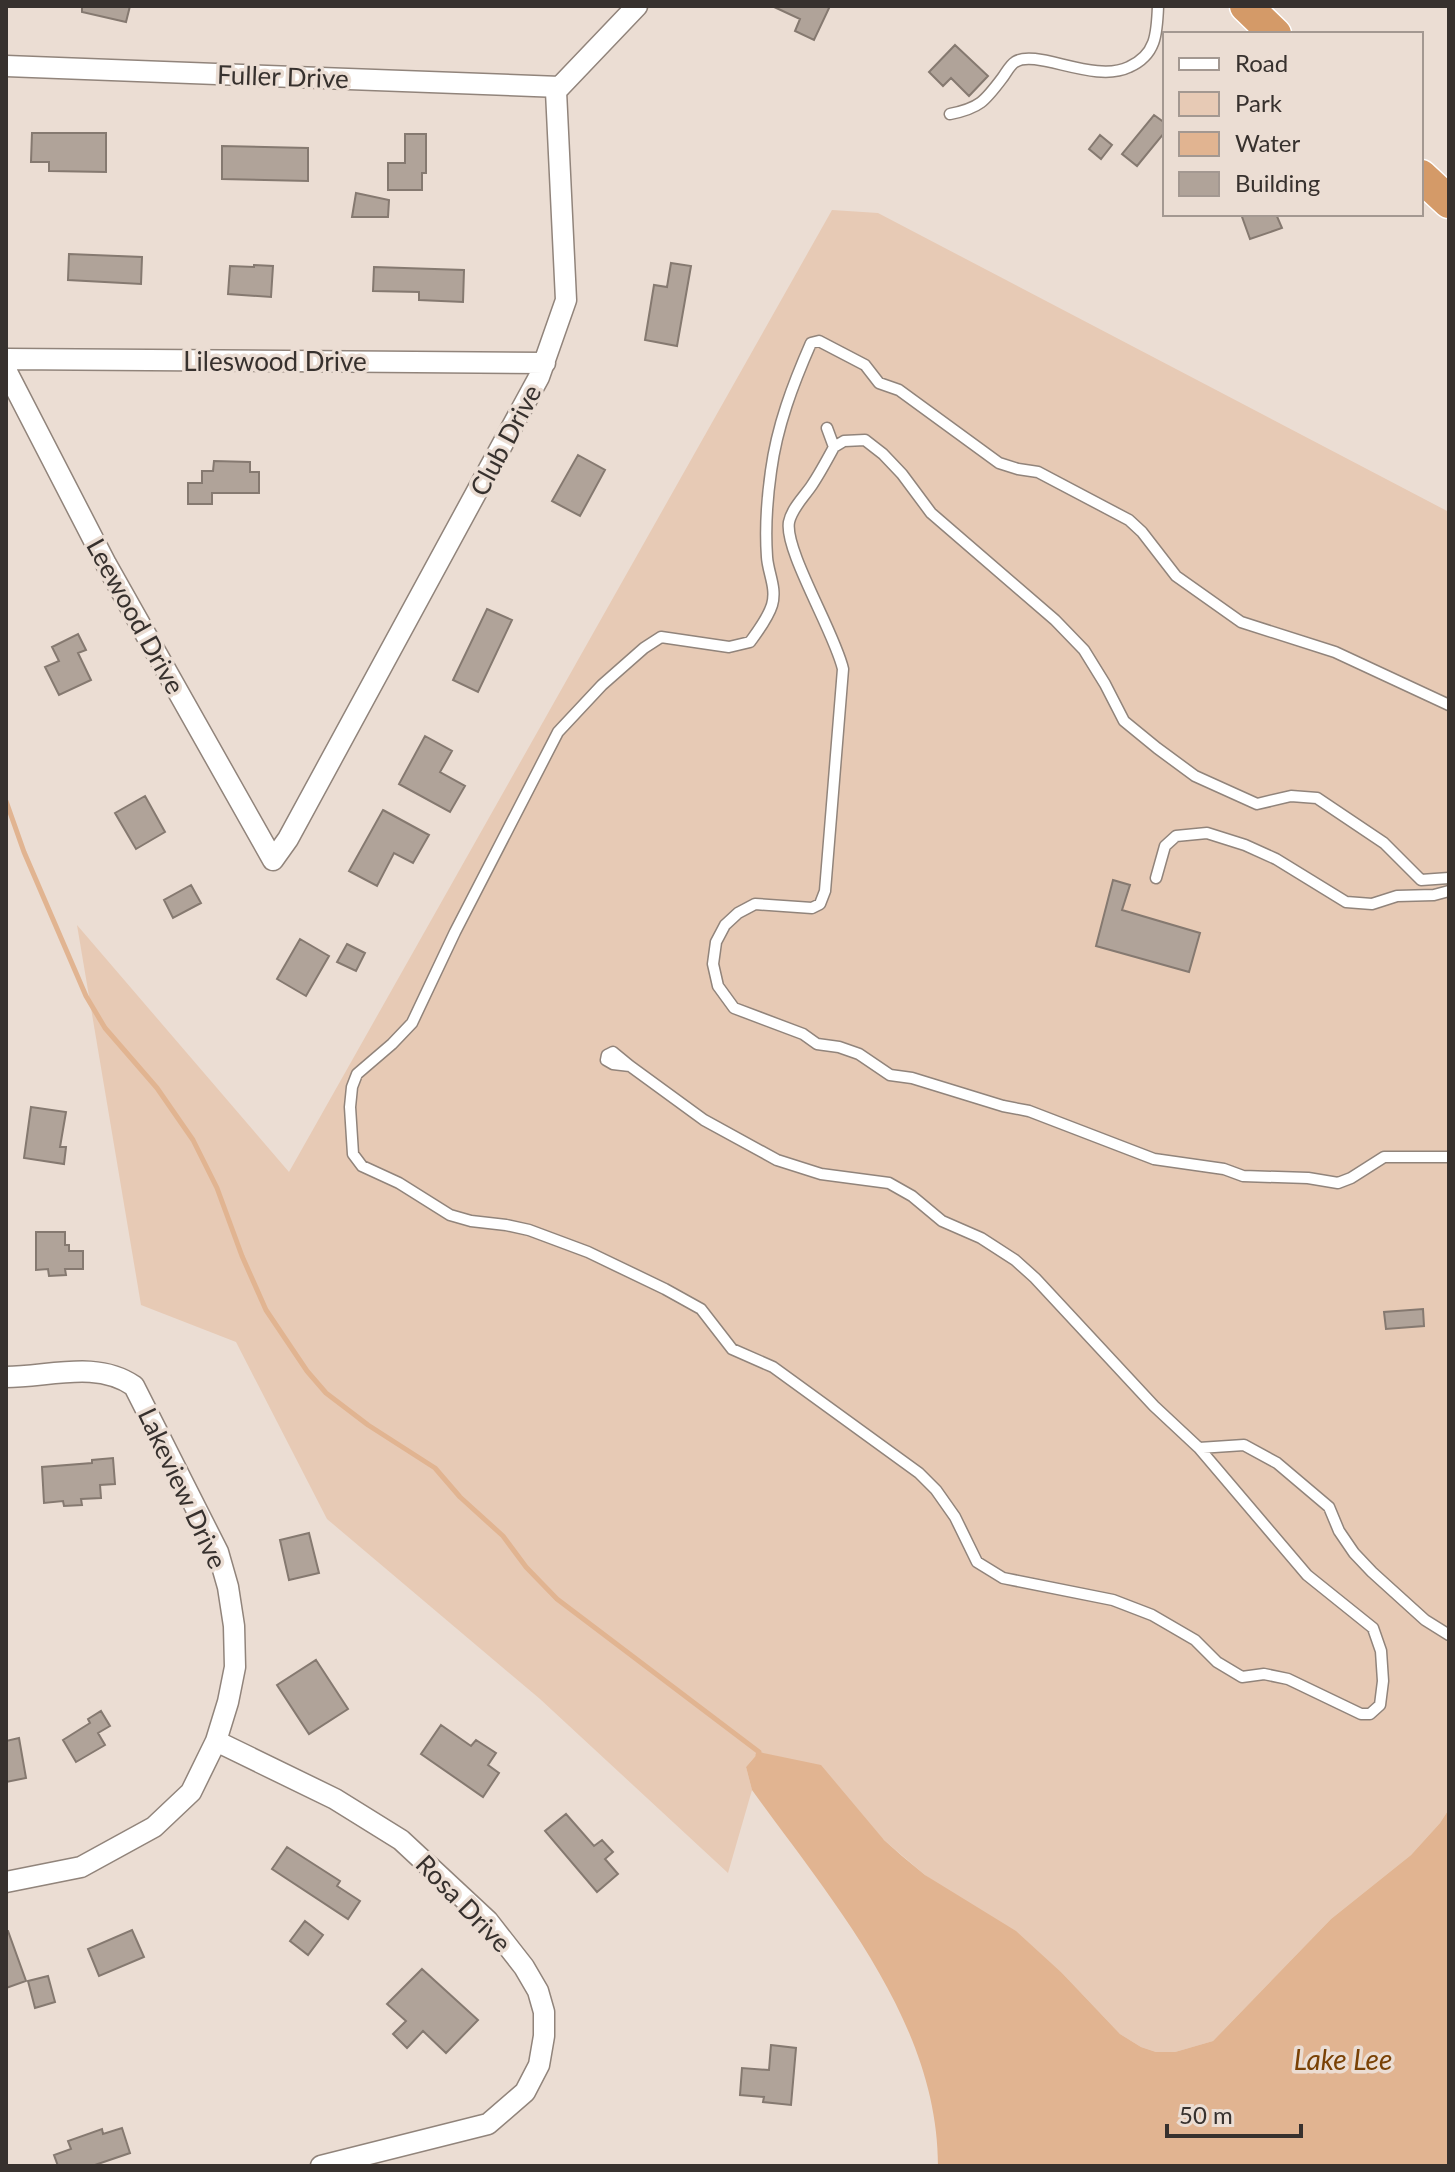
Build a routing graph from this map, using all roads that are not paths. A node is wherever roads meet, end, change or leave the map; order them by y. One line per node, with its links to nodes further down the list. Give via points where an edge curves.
1 (637, 6): 6 (street)
2 (1158, 6): 7 (lane, via 1158,28 1146,58 1135,65 1103,73 1028,58 1015,62 973,109)
3 (1246, 6): 4 (highway)
4 (1273, 32)
5 (6, 66): 6 (street, Fuller Drive)
6 (560, 87): 11 (street, Club Drive, via 556,91 566,300)
7 (950, 114)
8 (1423, 178): 9 (highway)
9 (1449, 202)
10 (6, 359): 11 (street, Lileswood Drive)
11 (545, 363): 16 (street, Club Drive)
12 (6, 370): 16 (street, Leewood Drive, via 106,564)
13 (827, 428): 14 (lane)
14 (834, 447): 18 (lane, via 865,440 883,454 931,513 1084,650 1124,721 1195,776 1257,804 1291,796 1317,798 1384,843 1421,880); 21 (lane, via 789,526 843,669 825,891 812,908 755,904 725,925 713,964 718,986 734,1008 817,1044 859,1054 890,1075 1029,1111 1154,1159 1243,1176 1338,1183 1384,1157)
15 (1449, 705): 23 (lane, via 1335,652 1241,622 1176,576 1129,520 1038,472 999,463 899,390 879,383 865,365 819,341 811,343 785,407 771,469 766,546 773,595 761,625 750,642 729,647 661,637 602,685 558,732 412,1023 357,1074 352,1087 353,1154 362,1166 450,1215 529,1230 588,1252 701,1309 732,1349 773,1367 919,1473 936,1490 987,1571 1113,1600 1195,1640 1242,1677 1288,1679 1370,1714 1380,1705 1383,1681 1373,1628 1307,1575)
16 (273, 860)
17 (1156, 878): 19 (lane, via 1165,846 1176,836 1207,833 1276,859 1346,902 1372,904)
18 (1449, 878)
19 (1449, 891)
20 (630, 1066): 23 (lane, via 704,1120 777,1160 821,1174 889,1183 942,1221 1015,1260)
21 (1449, 1157)
22 (6, 1377): 25 (street, Lakeview Drive, via 98,1371 120,1376 144,1402 218,1552 228,1587 235,1667)
23 (1199, 1448): 24 (lane, via 1244,1445 1277,1463 1329,1507 1339,1531 1372,1572)
24 (1449, 1635)
25 (216, 1741): 26 (street, Lakeview Drive, via 191,1792 154,1827 81,1867); 27 (street, Rosa Drive, via 335,1799 401,1840 488,1921 524,1967 544,2012 539,2065 525,2092 488,2124)
26 (6, 1882)
27 (321, 2166)

